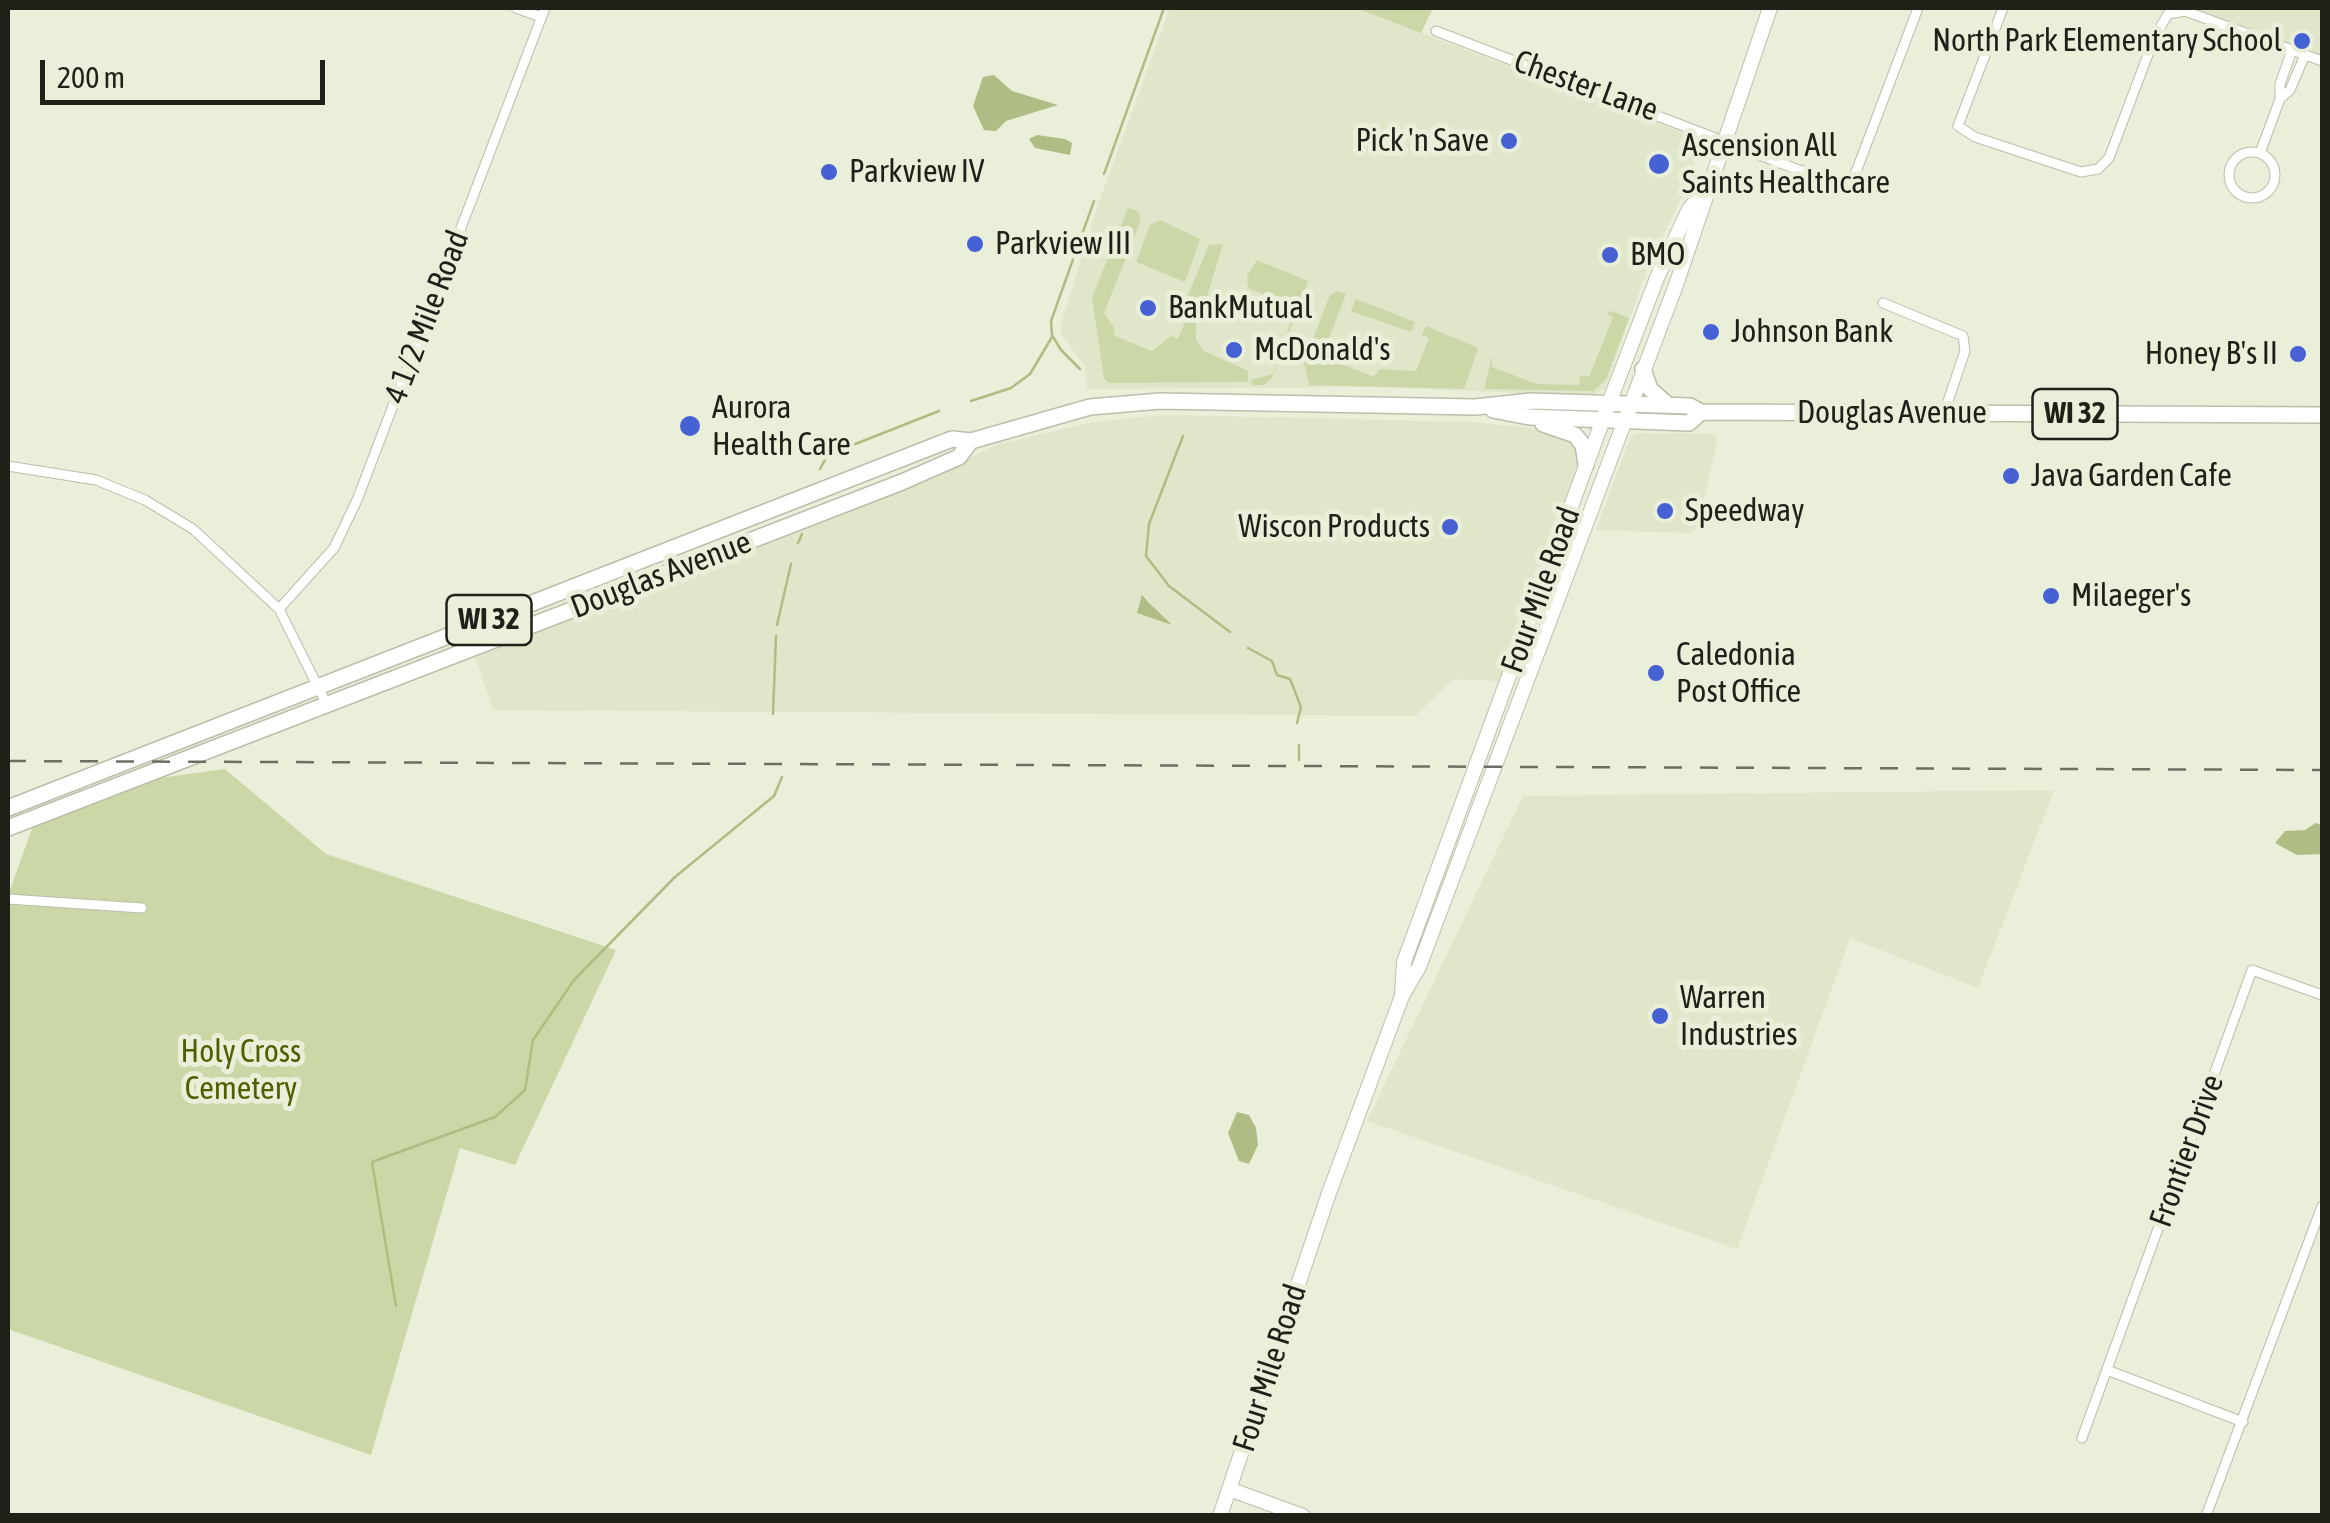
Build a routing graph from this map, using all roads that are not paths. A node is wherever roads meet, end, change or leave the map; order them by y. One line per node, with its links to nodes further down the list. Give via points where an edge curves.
1 (516, 8): 5 (street)
2 (1770, 8): 11 (street, Four Mile Road)
3 (1918, 8): 11 (street, Chester Lane, via 1848,183)
4 (2003, 8): 7 (street, via 1958,126 2074,170 2098,169 2109,158 2154,36 2174,12)
5 (543, 12): 27 (street, 4 1/2 Mile Road, via 357,500 334,548)
6 (1436, 31): 11 (street, Chester Lane)
7 (2292, 50): 8 (street); 10 (street)
8 (2305, 55): 9 (street); 10 (street)
9 (2322, 61)
10 (2280, 99): 12 (street)
11 (1722, 138): 13 (street, Four Mile Road)
12 (2260, 153): 12 (street, via 2239,156 2230,167 2233,188 2245,197 2261,196 2272,186 2272,163)
13 (1703, 193): 15 (street, Four Mile Road, via 1702,212); 18 (street, Four Mile Road, via 1657,278)
14 (1884, 303): 21 (street, via 1963,336)
15 (1643, 370): 16 (main road, via 1650,389); 19 (street, Four Mile Road)
16 (1668, 405): 19 (main road, Douglas Avenue / WI 32); 20 (main road, Douglas Avenue / WI 32)
17 (1475, 406): 18 (main road, Douglas Avenue / WI 32, via 1531,401); 23 (main road, Douglas Avenue / WI 32); 24 (main road, Douglas Avenue / WI 32, via 1125,403 1053,414)
18 (1606, 411): 19 (main road, Douglas Avenue / WI 32); 23 (main road, Douglas Avenue / WI 32); 26 (street, Four Mile Road)
19 (1626, 412): 20 (main road, Douglas Avenue / WI 32, via 1688,423); 34 (street, Four Mile Road, via 1419,968)
20 (1701, 412): 21 (main road, Douglas Avenue / WI 32)
21 (1944, 412): 22 (main road, Douglas Avenue / WI 32)
22 (2322, 415)
23 (1538, 418): 26 (main road, via 1546,428 1575,435)
24 (971, 441): 28 (main road, Douglas Avenue / WI 32, via 952,439); 29 (main road, Douglas Avenue / WI 32, via 959,457 902,482)
25 (8, 466): 27 (street, via 71,474 144,500 213,545)
26 (1586, 466): 34 (street, Four Mile Road, via 1404,962)
27 (279, 609): 28 (street)
28 (318, 686): 29 (street); 30 (main road, Douglas Avenue / WI 32)
29 (326, 703): 31 (main road, Douglas Avenue / WI 32)
30 (8, 808)
31 (8, 828)
32 (8, 898): 33 (street)
33 (142, 908)
34 (1402, 996): 40 (street, Four Mile Road)
35 (2322, 996): 37 (street, Frontier Drive, via 2252,970)
36 (2322, 1206): 38 (street)
37 (2107, 1370): 38 (street); 39 (street)
38 (2243, 1422): 43 (street)
39 (2082, 1438)
40 (1230, 1489): 41 (street, Four Mile Road); 42 (street)
41 (1220, 1516)
42 (1303, 1516)
43 (2206, 1516)

